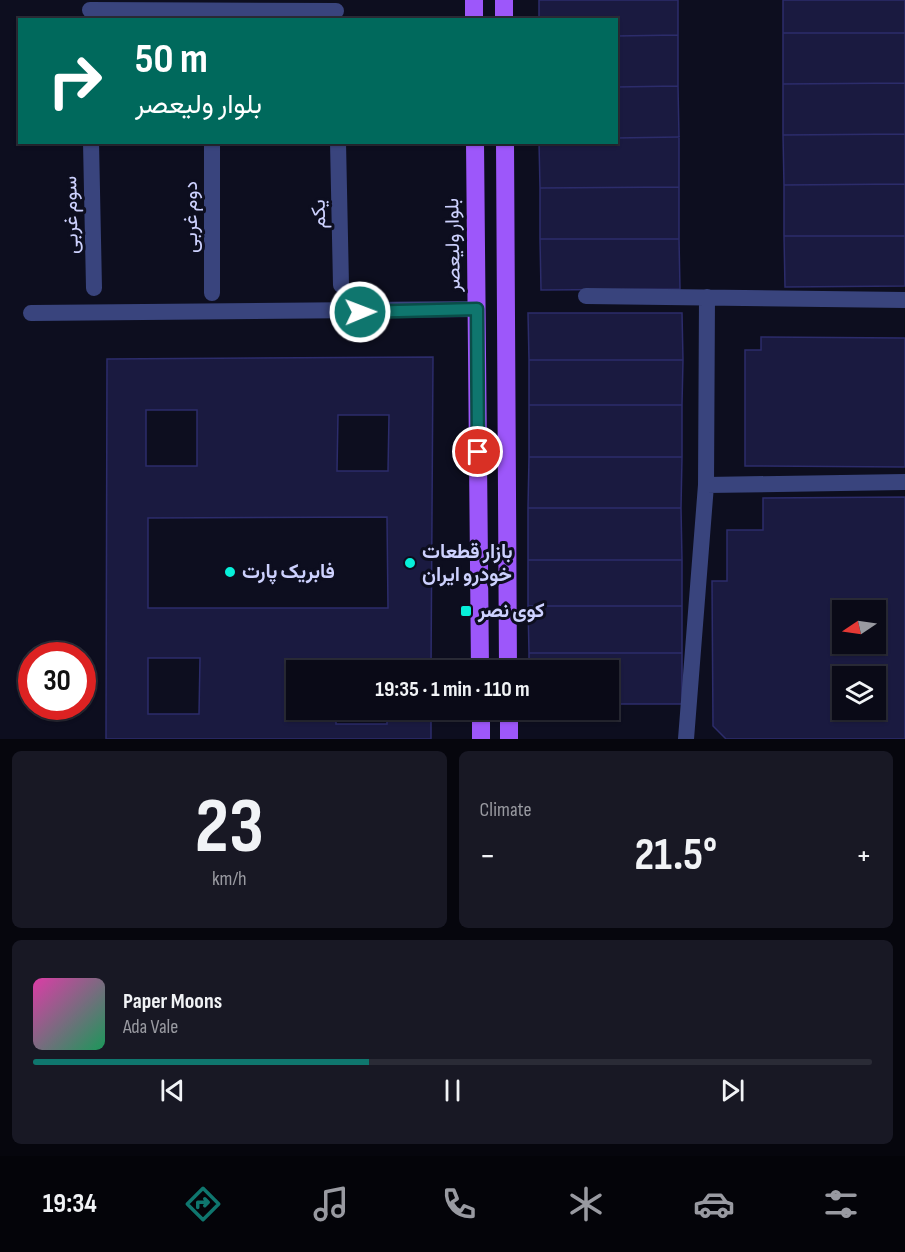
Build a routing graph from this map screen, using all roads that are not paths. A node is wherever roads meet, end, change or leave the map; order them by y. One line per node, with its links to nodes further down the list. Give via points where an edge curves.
1 (474, 0): 6 (main road)
2 (504, 0): 7 (main road)
3 (209, 5): 4 (street); 5 (street)
4 (90, 10)
5 (336, 10)
6 (474, 18)
7 (504, 18)
8 (91, 144): 14 (street, سوم غربی)
9 (212, 144): 15 (street, دوم غربی)
10 (338, 144): 13 (street, یکم)
11 (475, 144): 19 (main road, بلوار ولیعصر)
12 (505, 144): 23 (main road)
13 (341, 285)
14 (94, 288)
15 (212, 292)
16 (586, 296): 17 (street)
17 (707, 297): 18 (street); 22 (street)
18 (905, 300)
19 (477, 309): 20 (street); 24 (main road, بلوار ولیعصر)
20 (31, 313)
21 (905, 482): 22 (street)
22 (706, 485): 31 (street)
23 (508, 637): 24 (main road, via 493,652); 26 (main road)
24 (480, 642): 25 (main road, بلوار ولیعصر)
25 (480, 660)
26 (508, 660)
27 (481, 720): 29 (main road)
28 (509, 720): 30 (main road)
29 (481, 739)
30 (509, 739)
31 (686, 739)

